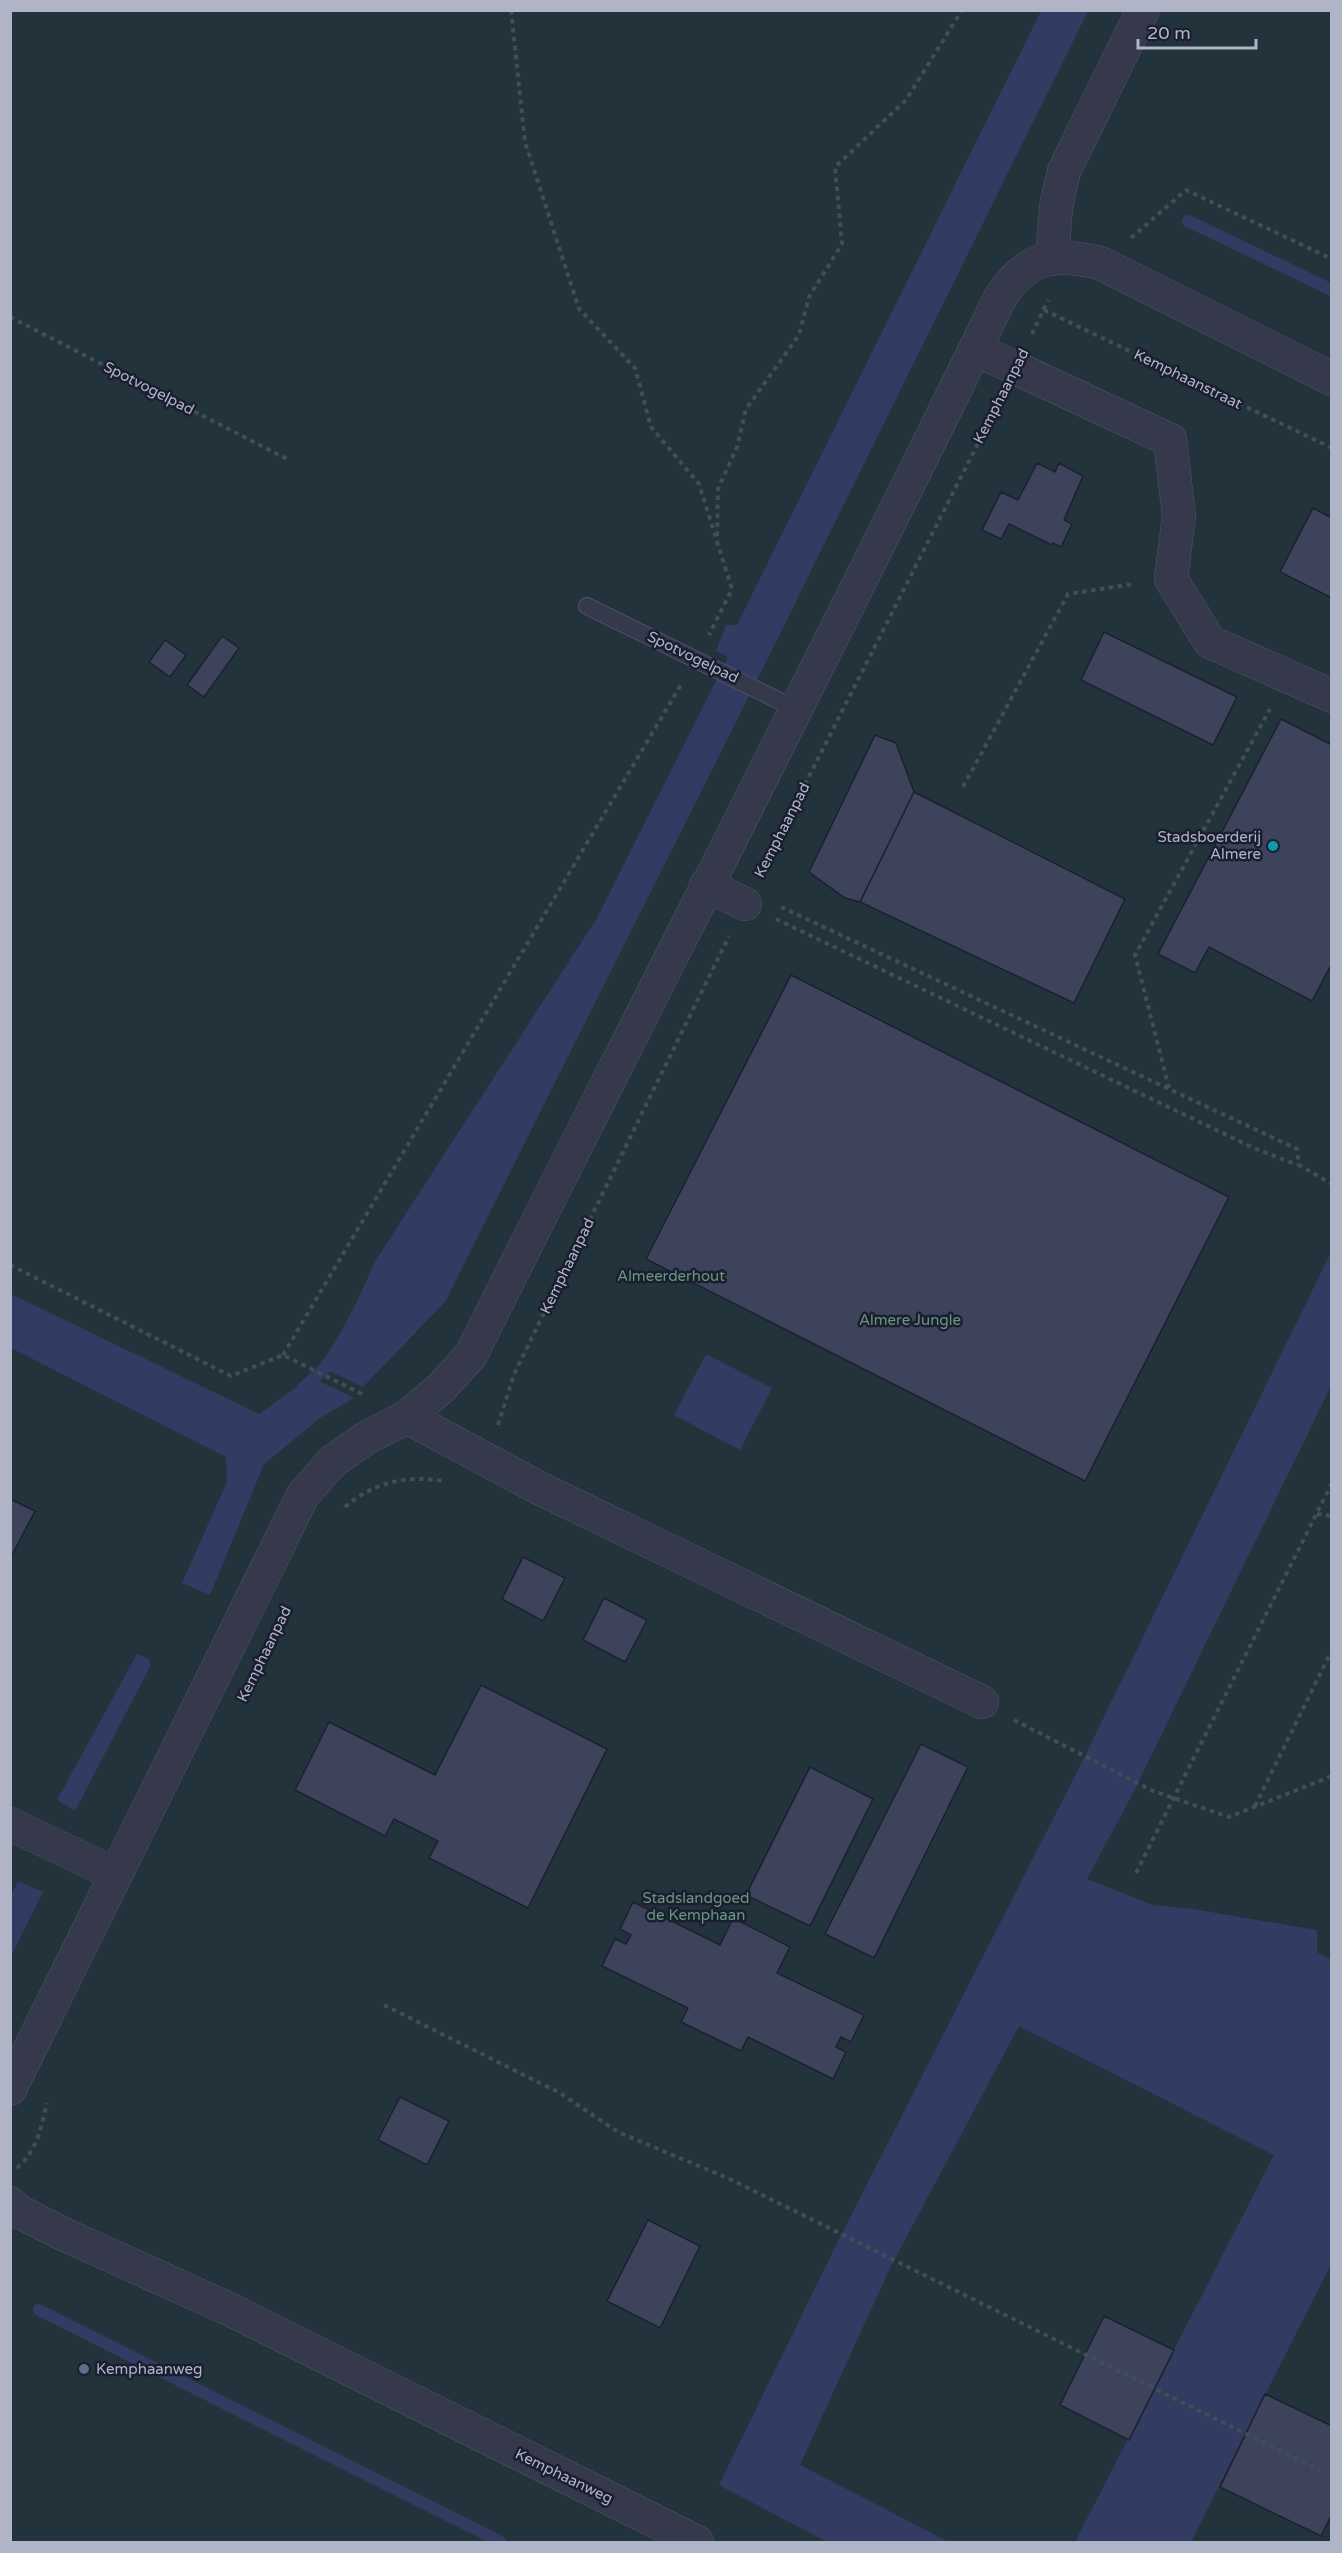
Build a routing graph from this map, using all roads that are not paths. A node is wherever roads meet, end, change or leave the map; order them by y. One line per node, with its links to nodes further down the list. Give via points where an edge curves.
1 (1143, 10): 2 (street, via 1064,171 1056,207)
2 (1052, 259): 3 (street, via 1029,265 1014,276); 4 (street, via 1078,258 1100,263)
3 (975, 349): 6 (street, via 1170,440 1179,516 1171,579 1210,642); 7 (street)
4 (1332, 378)
5 (587, 606): 7 (lane, Spotvogelpad)
6 (1332, 696)
7 (798, 710): 8 (street)
8 (706, 885): 9 (street); 10 (street, via 471,1355)
9 (748, 898)
10 (407, 1417): 11 (street, via 483,1460); 13 (street, via 333,1461 303,1495)
11 (982, 1702)
12 (10, 1824): 13 (street)
13 (114, 1874): 14 (street)
14 (10, 2089)
15 (10, 2203): 16 (street, Kemphaanweg, via 61,2233 231,2310)
16 (697, 2542)

